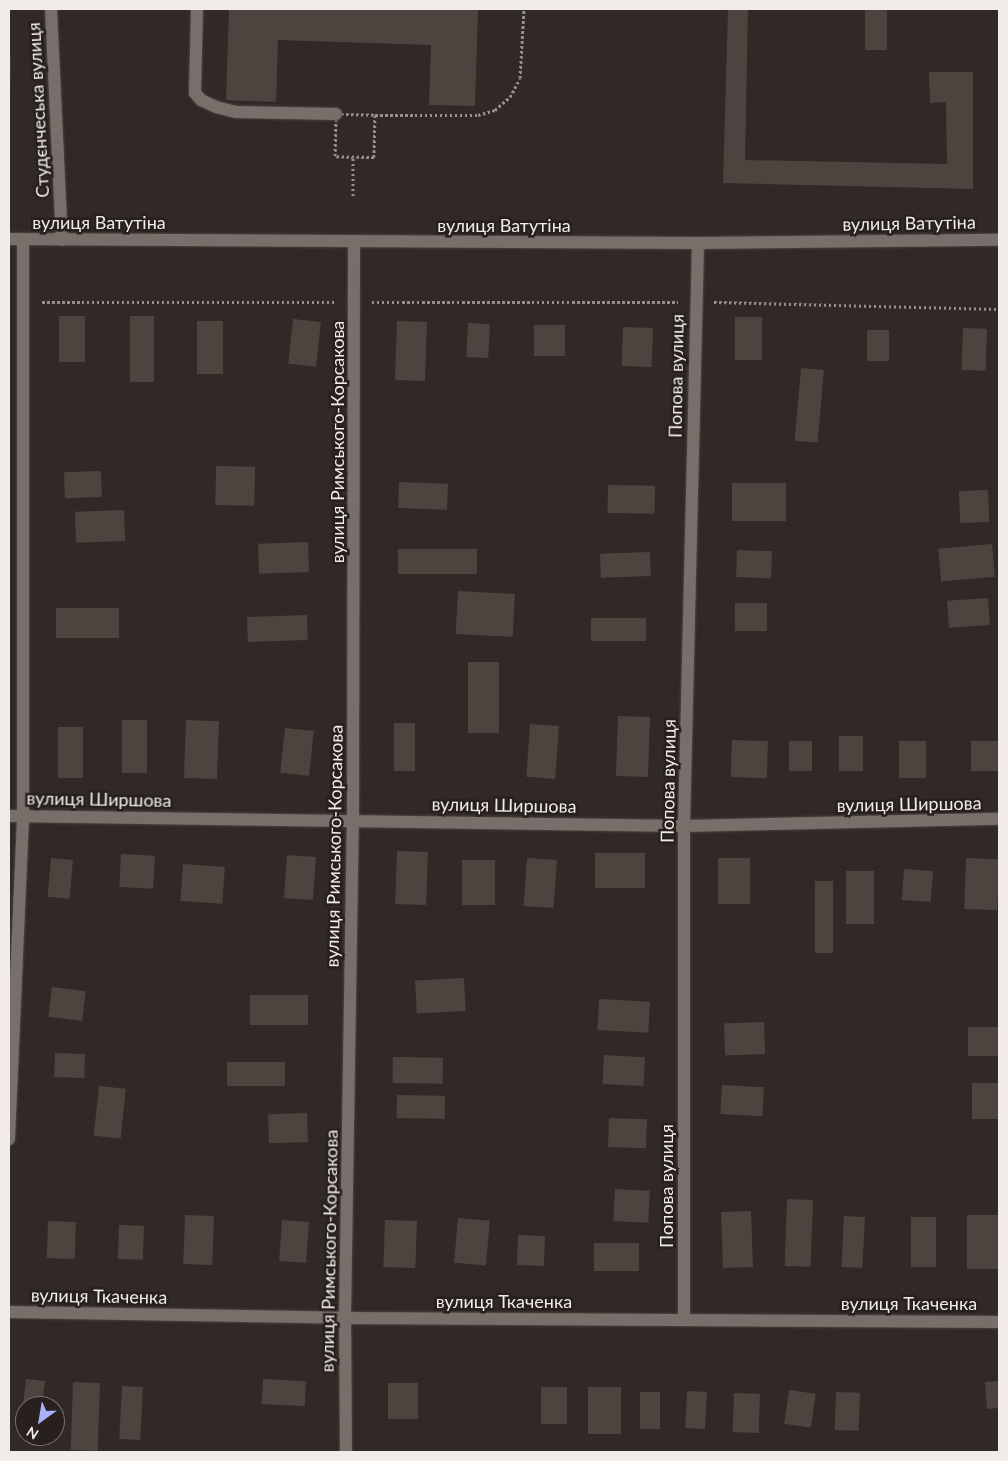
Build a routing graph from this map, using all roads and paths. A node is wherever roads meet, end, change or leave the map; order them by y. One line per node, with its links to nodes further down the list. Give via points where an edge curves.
1 (51, 9): 10 (street, Студєнчеська вулиця)
2 (197, 9): 4 (street, via 195,92 201,100 216,108 236,112)
3 (524, 9): 5 (path, via 520,78 510,97 495,110 478,115)
4 (336, 114): 5 (path); 6 (path, via 335,156)
5 (374, 115): 6 (path, via 374,156)
6 (353, 156): 7 (path)
7 (353, 196)
8 (9, 239): 9 (street, вулиця Ватутіна)
9 (23, 239): 10 (street, вулиця Ватутіна); 14 (street)
10 (62, 240): 12 (street, вулиця Ватутіна)
11 (999, 240): 13 (street, вулиця Ватутіна)
12 (354, 241): 13 (street, вулиця Ватутіна); 15 (street, вулиця Римського-Корсакова)
13 (698, 244): 16 (street, Попова вулиця)
14 (23, 302): 15 (path); 19 (street)
15 (355, 302): 16 (path); 20 (street, вулиця Римського-Корсакова)
16 (695, 302): 17 (path); 22 (street, Попова вулиця)
17 (999, 309)
18 (9, 816): 19 (street, вулиця Ширшова)
19 (23, 816): 20 (street, вулиця Ширшова); 23 (street)
20 (353, 820): 22 (street, вулиця Ширшова); 25 (street, вулиця Римського-Корсакова)
21 (999, 820): 22 (street, вулиця Ширшова)
22 (684, 826): 26 (street, Попова вулиця)
23 (9, 1139)
24 (9, 1312): 25 (street, вулиця Ткаченка)
25 (345, 1318): 26 (street, вулиця Ткаченка); 28 (street, вулиця Римського-Корсакова)
26 (684, 1319): 27 (street, вулиця Ткаченка)
27 (999, 1322)
28 (346, 1452)

